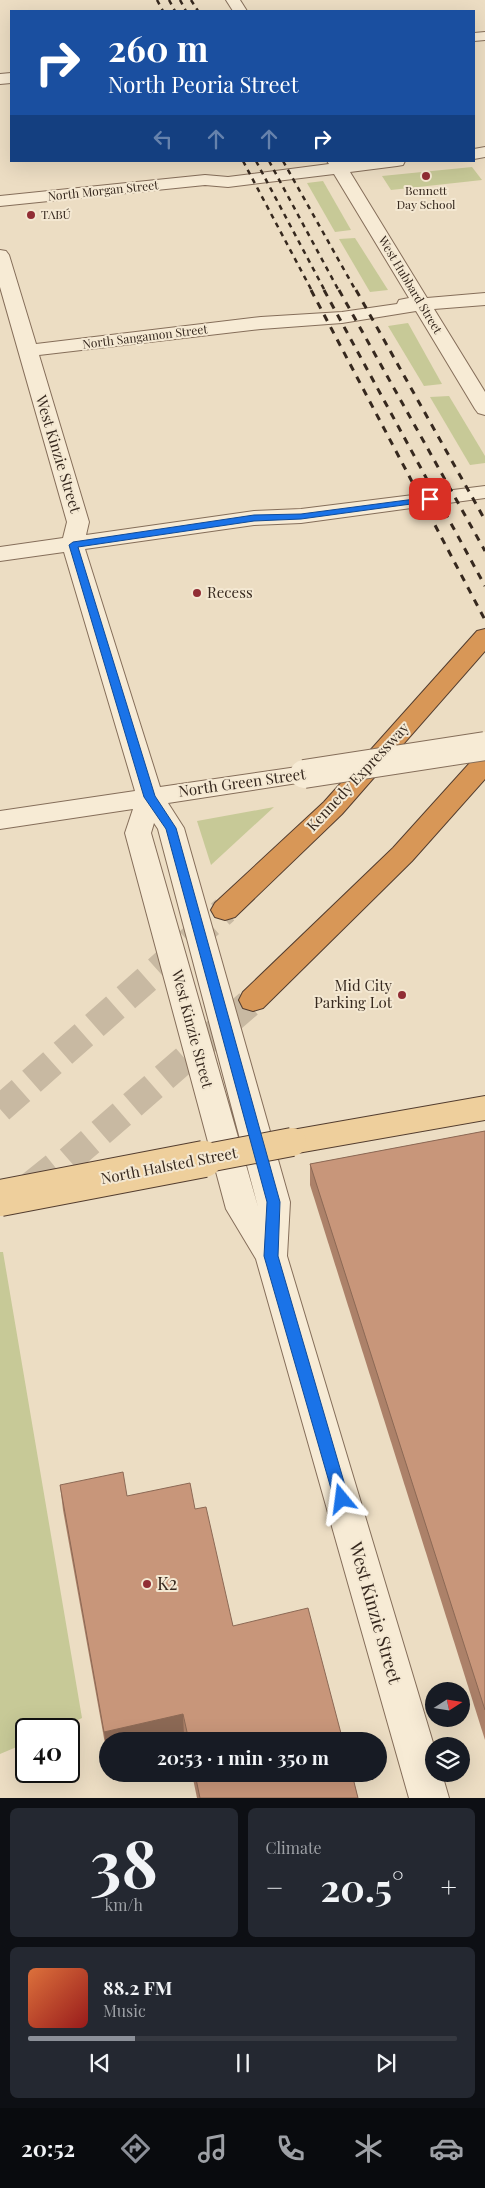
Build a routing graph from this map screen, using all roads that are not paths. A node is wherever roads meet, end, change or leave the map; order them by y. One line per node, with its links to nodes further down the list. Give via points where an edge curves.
1 (377, 162): 2 (street, North Morgan Street)
2 (336, 164): 3 (street, North Morgan Street, via 307,173 228,182 205,180); 6 (street, West Hubbard Street)
3 (0, 201)
4 (0, 255): 7 (street, West Kinzie Street)
5 (485, 298): 6 (street, North Sangamon Street)
6 (422, 304): 7 (street, North Sangamon Street, via 386,312); 8 (street, West Hubbard Street)
7 (28, 351): 12 (street, West Kinzie Street, via 78,522)
8 (485, 409)
9 (485, 479): 11 (street, via 297,504)
10 (485, 492): 11 (street, via 301,516)
11 (254, 518): 12 (street)
12 (73, 545): 13 (street); 17 (street, West Kinzie Street)
13 (0, 554)
14 (485, 636): 19 (highway, Kennedy Expressway, via 333,808)
15 (485, 746): 17 (street, North Green Street, bridge)
16 (485, 762): 20 (highway, via 374,883)
17 (150, 797): 18 (street, North Green Street); 23 (street, West Kinzie Street, via 138,833 242,1209 271,1256)
18 (0, 820)
19 (225, 910)
20 (253, 1000)
21 (485, 1108): 22 (main road, North Halsted Street, bridge)
22 (0, 1198)
23 (429, 1798)

